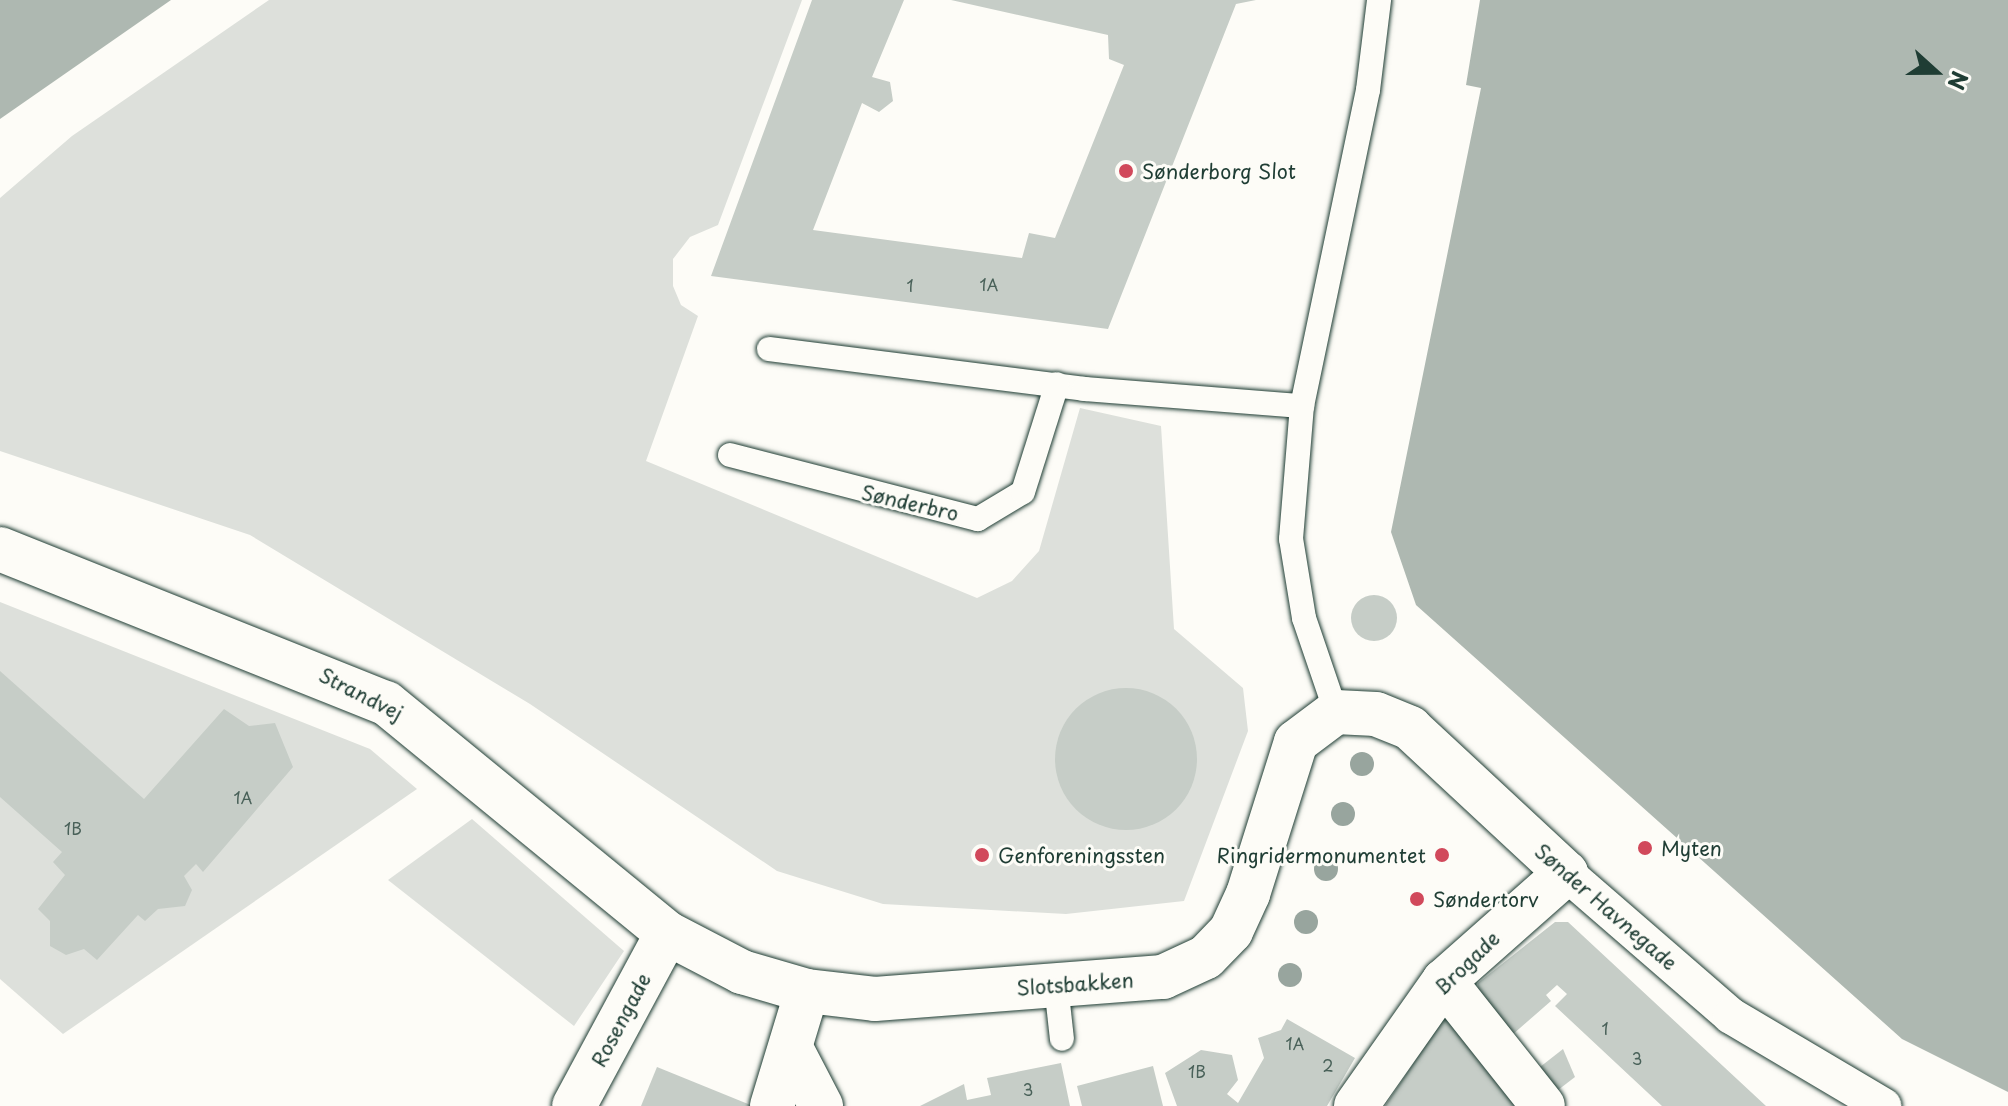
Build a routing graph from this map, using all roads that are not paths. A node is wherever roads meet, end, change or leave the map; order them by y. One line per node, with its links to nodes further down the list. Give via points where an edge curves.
1 (1379, 0): 4 (lane, via 1368,90)
2 (769, 349): 3 (lane)
3 (1057, 384): 4 (lane); 5 (lane, Sønderbro, via 1023,492 978,519)
4 (1302, 406): 7 (lane, via 1291,539 1304,618)
5 (730, 455)
6 (0, 549): 9 (street, Strandvej, via 174,613 386,703)
7 (1336, 712): 8 (street, Sønder Havnegade, via 1376,714 1410,728); 11 (street, Slotsbakken, via 1296,742 1248,894 1231,931 1206,957 1163,977)
8 (1566, 873): 10 (street, Brogade); 20 (street, Sønder Havnegade, via 1731,1016)
9 (667, 933): 12 (street, Slotsbakken, via 742,972); 15 (street, Rosengade)
10 (1444, 981): 18 (street, Brogade); 19 (street)
11 (1056, 985): 12 (street, Slotsbakken, via 875,999); 13 (lane)
12 (807, 991): 14 (street)
13 (1062, 1039)
14 (793, 1052): 16 (street); 17 (street)
15 (574, 1106)
16 (772, 1106)
17 (821, 1106)
18 (1356, 1106)
19 (1543, 1106)
20 (1883, 1106)

